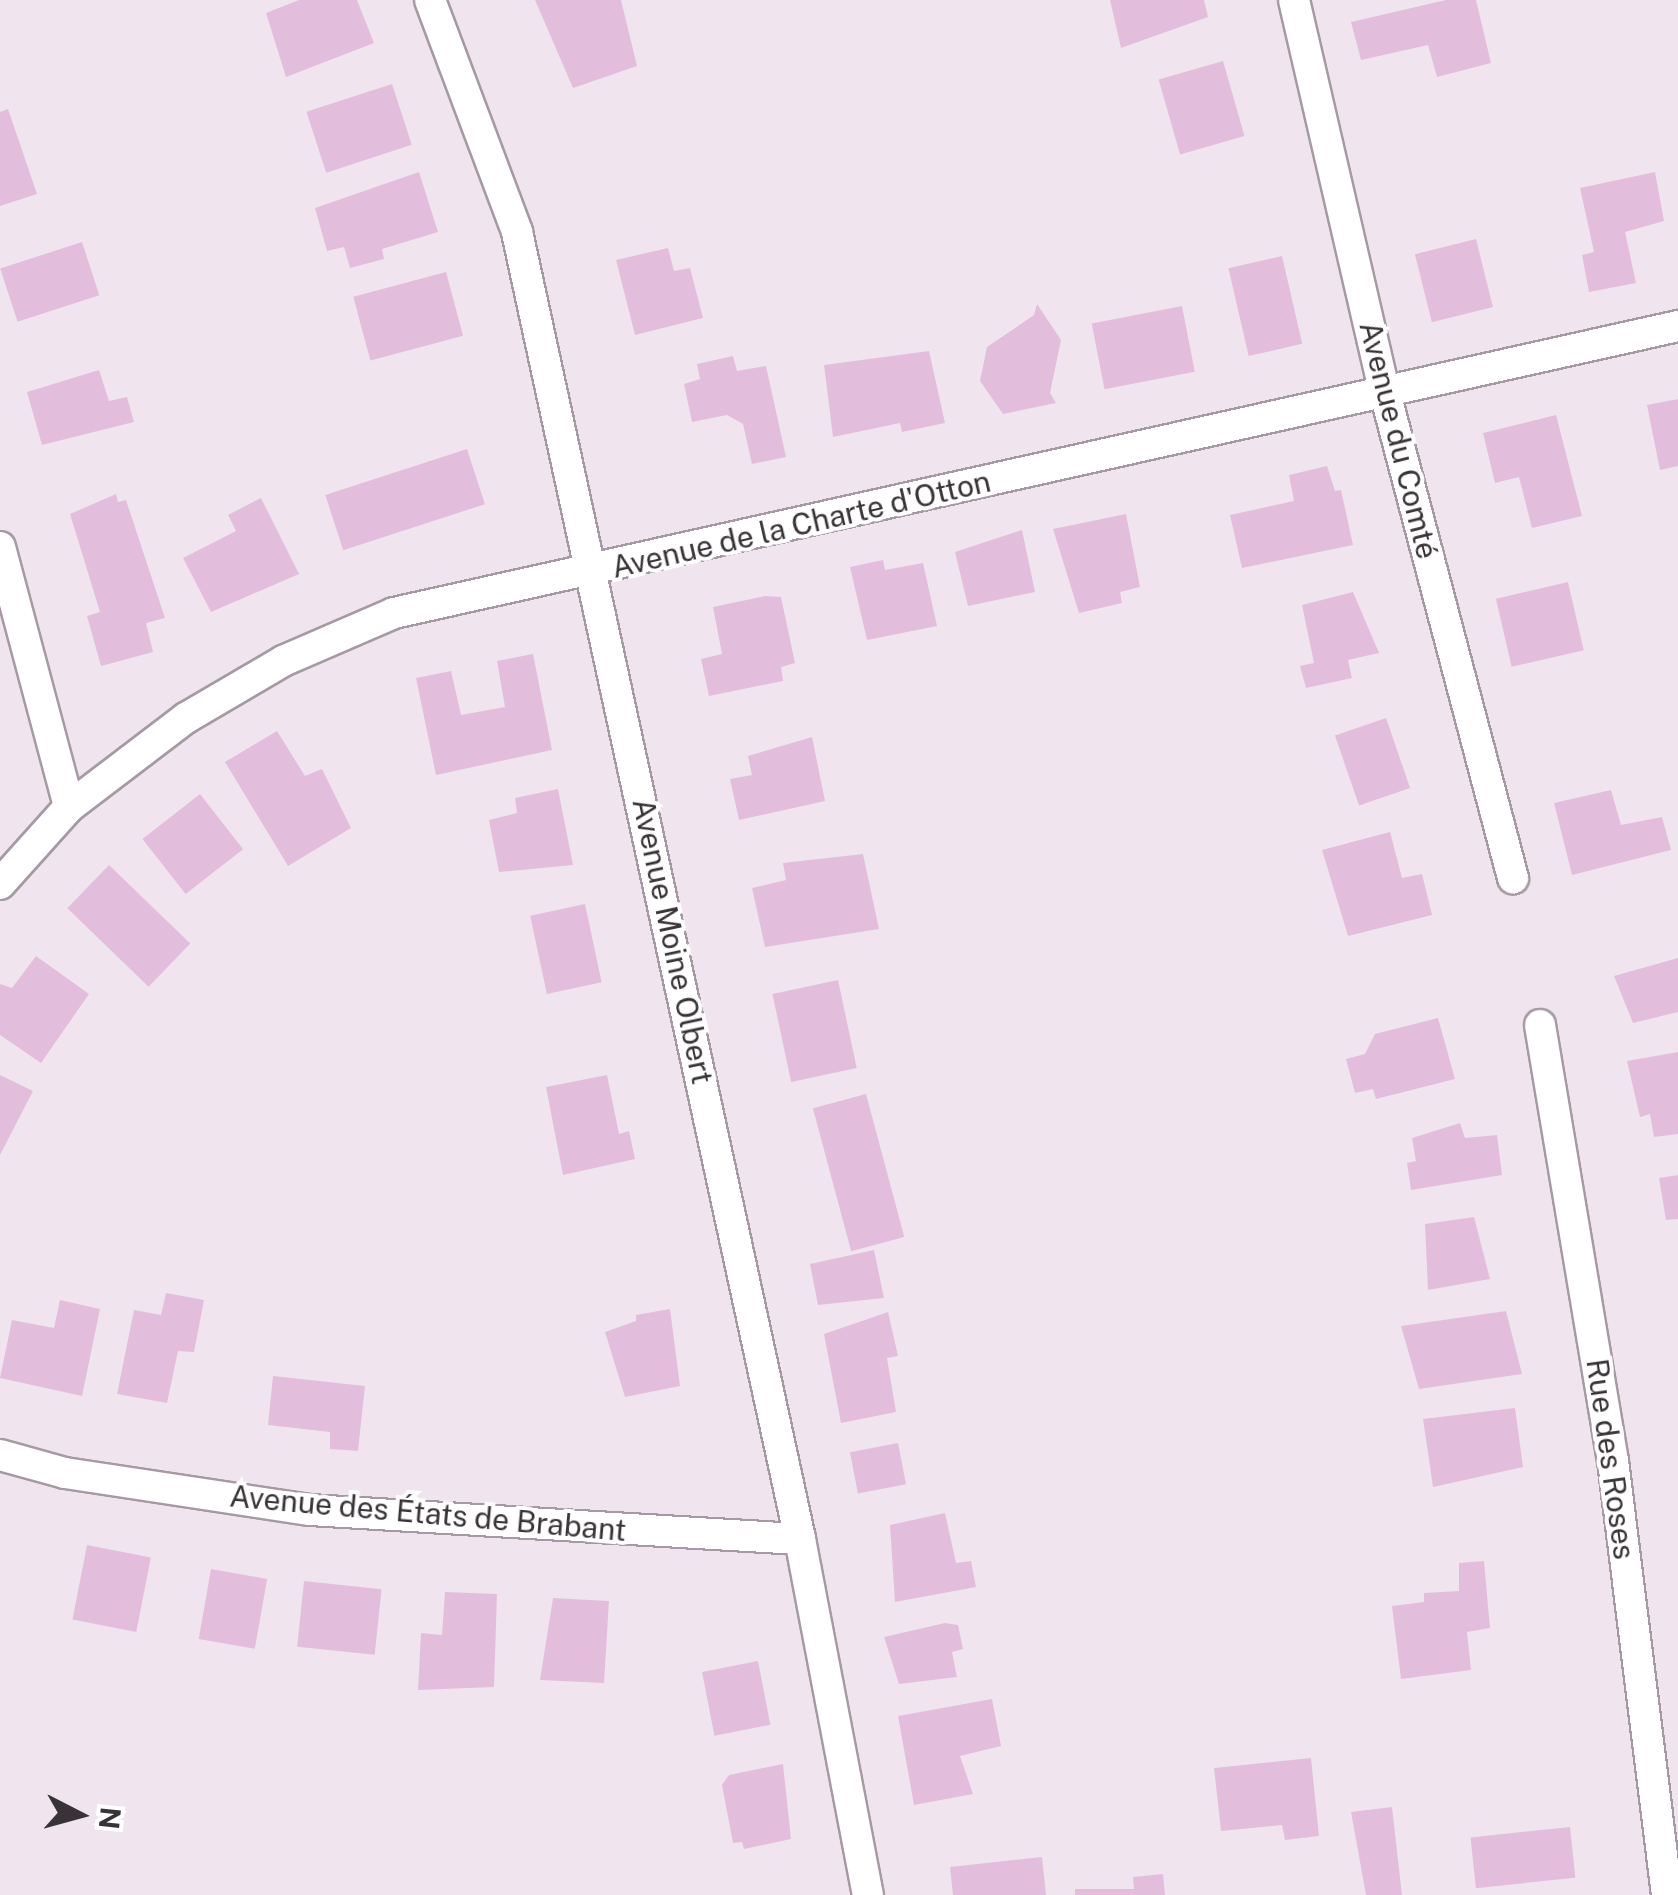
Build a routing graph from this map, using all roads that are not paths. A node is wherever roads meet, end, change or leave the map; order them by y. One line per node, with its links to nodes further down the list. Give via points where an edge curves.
1 (430, 0): 6 (street, Avenue Moine Olbert, via 517,232)
2 (1294, 0): 4 (street, Avenue du Comté)
3 (1678, 326): 4 (street, Avenue de la Charte d'Otton)
4 (1386, 393): 6 (street, Avenue de la Charte d'Otton); 8 (street, Avenue du Comté)
5 (0, 547): 7 (street)
6 (594, 570): 7 (street, Avenue de la Charte d'Otton, via 394,613 284,661 186,718); 12 (street, Avenue Moine Olbert)
7 (68, 807): 9 (street, Avenue de la Charte d'Otton)
8 (1514, 878)
9 (0, 884)
10 (1540, 1025): 14 (street, Rue des Roses, via 1614,1461)
11 (0, 1456): 12 (street, Avenue des États de Brabant, via 65,1474 310,1510)
12 (800, 1539): 13 (street, Avenue Moine Olbert)
13 (868, 1895)
14 (1667, 1895)

